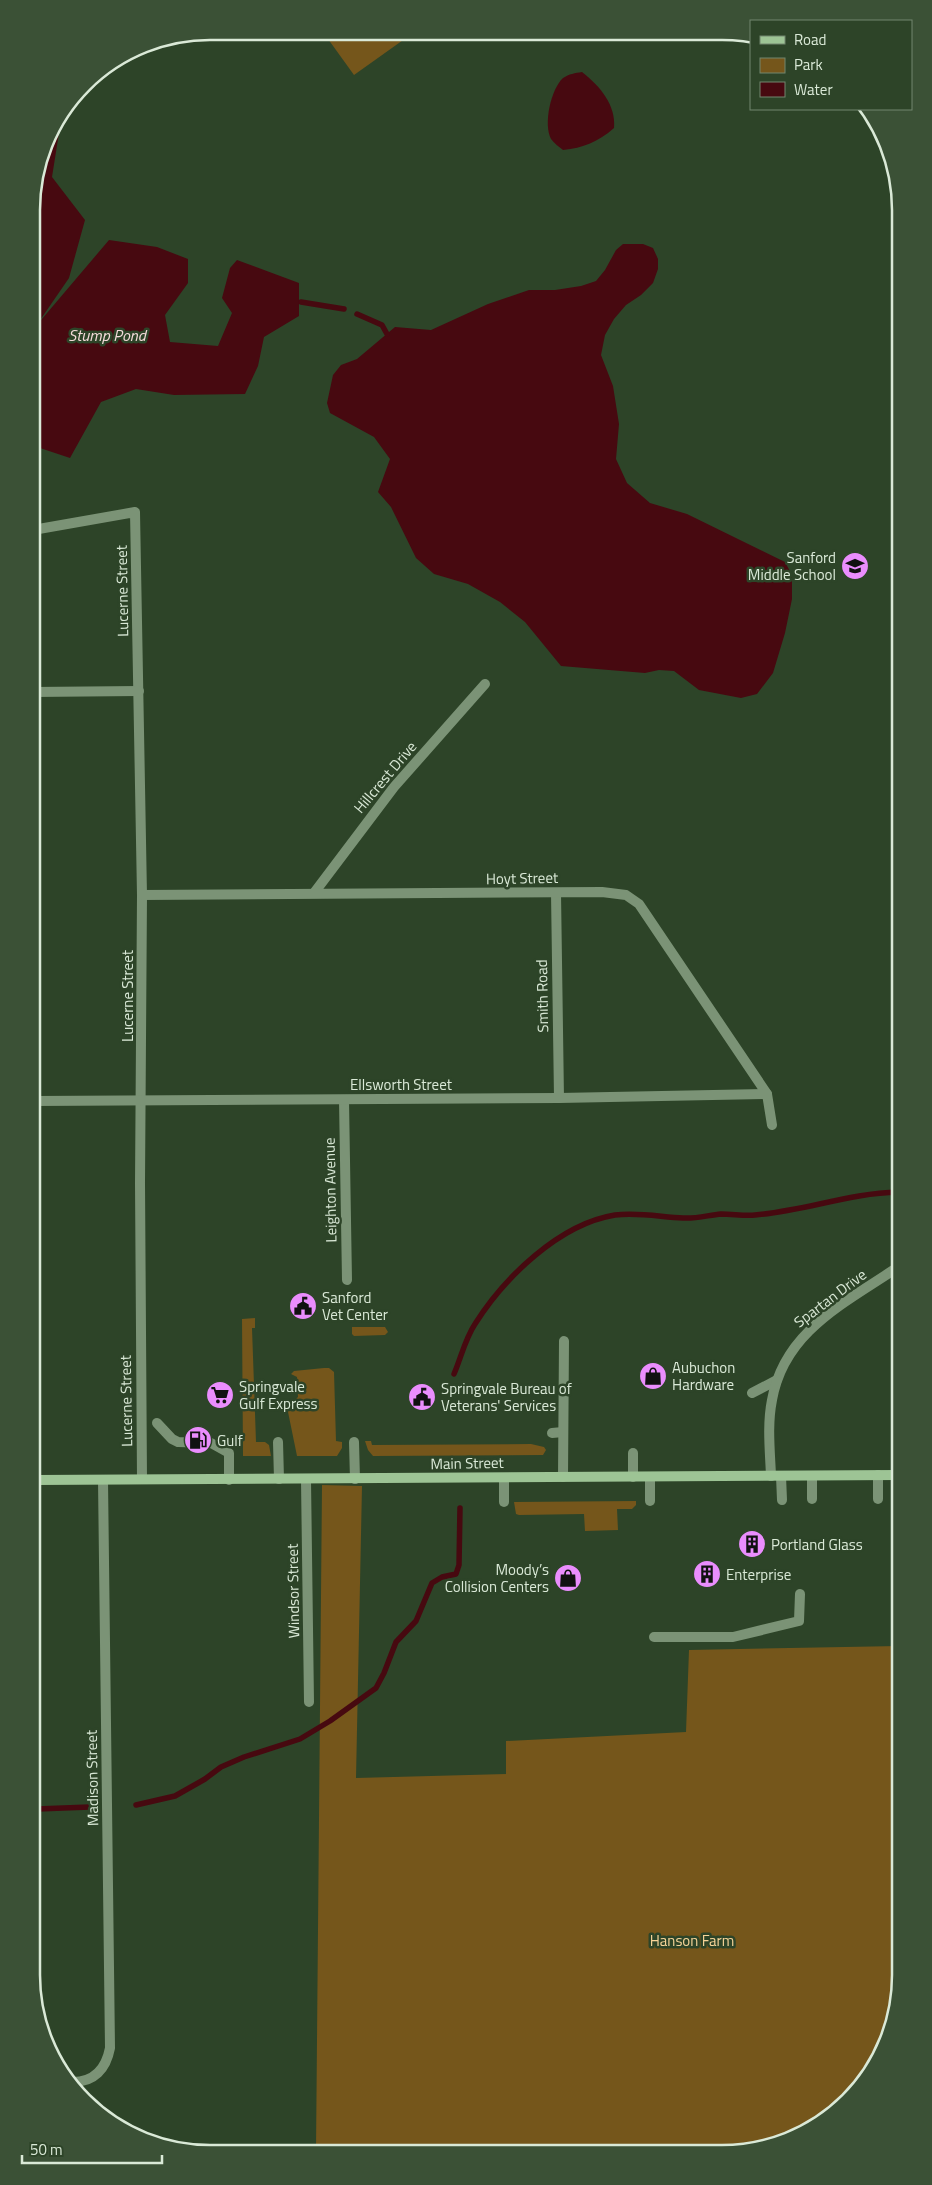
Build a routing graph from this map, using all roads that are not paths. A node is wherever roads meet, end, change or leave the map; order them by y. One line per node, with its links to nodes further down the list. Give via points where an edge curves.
1 (40, 529): 3 (street, Lucerne Street, via 135,512)
2 (485, 684): 5 (street, Hillcrest Drive, via 394,787)
3 (139, 691): 4 (street); 7 (street, Lucerne Street)
4 (40, 692)
5 (314, 892): 6 (street, Hoyt Street); 7 (street, Hoyt Street)
6 (556, 893): 8 (street, Hoyt Street, via 620,894 639,904); 9 (street, Smith Road)
7 (142, 895): 12 (street, Lucerne Street)
8 (767, 1094): 9 (street, Ellsworth Street); 13 (street, Hoyt Street)
9 (559, 1098): 10 (street, Ellsworth Street)
10 (344, 1100): 12 (street, Ellsworth Street); 15 (street, Leighton Avenue)
11 (40, 1101): 12 (street, Ellsworth Street)
12 (141, 1101): 19 (street, Lucerne Street)
13 (772, 1126)
14 (892, 1271): 17 (street, Spartan Drive, via 808,1331 787,1355)
15 (347, 1280)
16 (564, 1341): 22 (street)
17 (777, 1380): 18 (street); 28 (street, Spartan Drive, via 769,1420)
18 (752, 1393)
19 (141, 1422): 20 (street); 35 (street, Lucerne Street)
20 (157, 1422): 25 (street, via 177,1436 215,1439); 39 (street, via 178,1442 211,1443 229,1453)
21 (552, 1432): 22 (street)
22 (563, 1432): 31 (street)
23 (278, 1442): 40 (street)
24 (354, 1442): 36 (street)
25 (229, 1450)
26 (633, 1453): 32 (street)
27 (892, 1475): 30 (main road, Main Street)
28 (776, 1476): 29 (main road, Main Street); 33 (main road, Main Street); 44 (street, Spartan Drive)
29 (812, 1476): 30 (main road, Main Street); 42 (street)
30 (878, 1476): 43 (street)
31 (562, 1477): 32 (main road, Main Street); 34 (main road, Main Street)
32 (633, 1477): 33 (main road, Main Street)
33 (650, 1477): 45 (street)
34 (504, 1478): 36 (main road, Main Street); 46 (street)
35 (142, 1479): 38 (main road, Main Street); 39 (main road, Main Street)
36 (355, 1479): 41 (main road, Main Street)
37 (40, 1480): 38 (main road, Main Street)
38 (103, 1480): 50 (street, Madison Street, via 110,2048 99,2072)
39 (229, 1480): 40 (main road, Main Street)
40 (279, 1480): 41 (main road, Main Street)
41 (306, 1480): 49 (street, Windsor Street)
42 (812, 1499)
43 (878, 1499)
44 (782, 1500)
45 (650, 1501)
46 (504, 1502)
47 (800, 1594): 48 (street, via 799,1621 734,1637)
48 (654, 1637)
49 (309, 1702)
50 (78, 2081)

